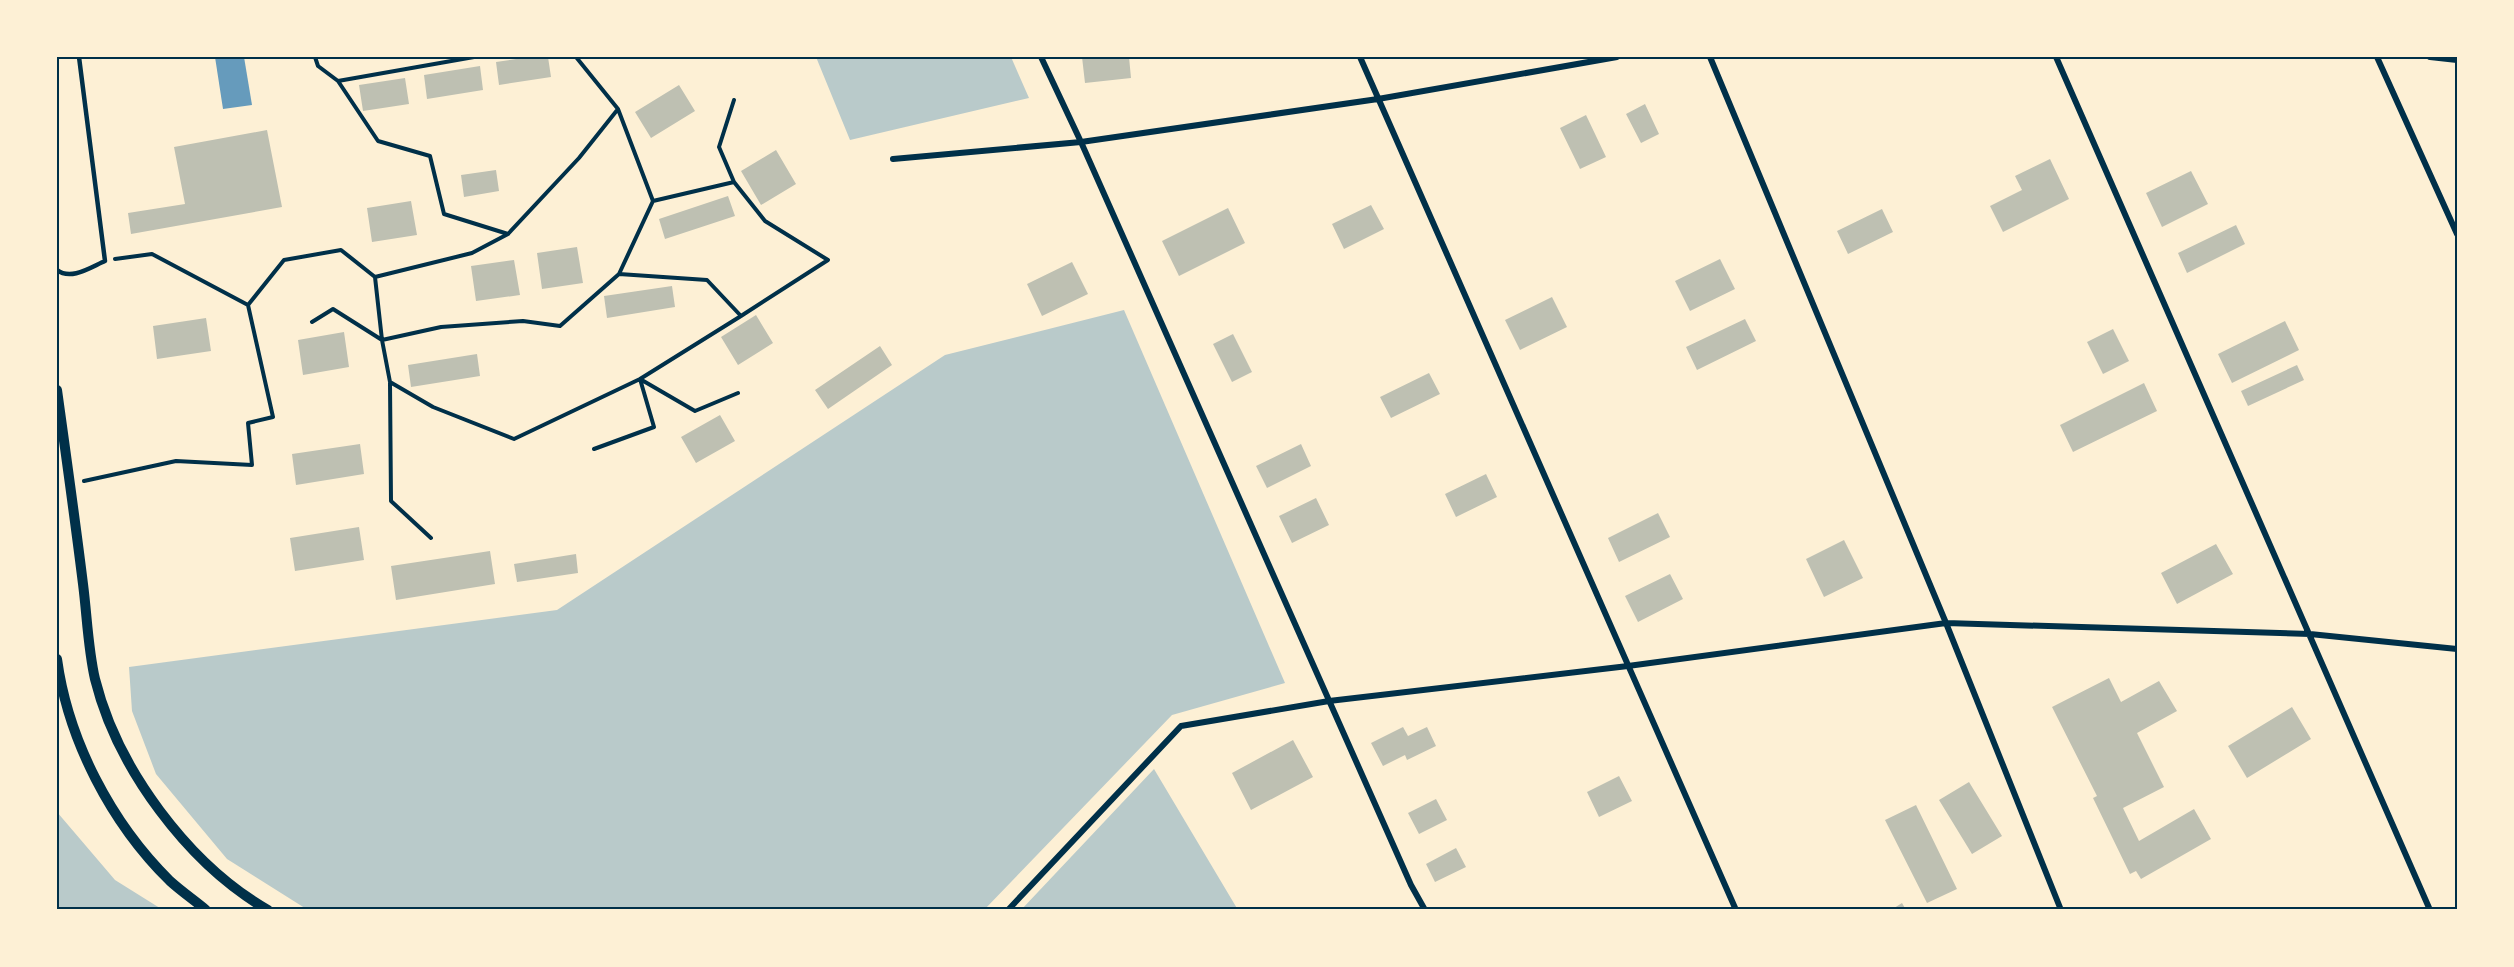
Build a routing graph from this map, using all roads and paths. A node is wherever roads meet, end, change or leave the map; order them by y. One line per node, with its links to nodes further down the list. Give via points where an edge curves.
1 (79, 57): 23 (lane)
2 (315, 57): 13 (path, via 318,66)
3 (474, 57): 13 (path)
4 (576, 57): 16 (path)
5 (1041, 57): 17 (street)
6 (1360, 57): 14 (street)
7 (1617, 57): 14 (street)
8 (1710, 57): 38 (street)
9 (2056, 57): 39 (street)
10 (2377, 57): 22 (street)
11 (2430, 57): 12 (street)
12 (2457, 60)
13 (338, 81): 21 (path, via 378,141 430,156 444,214)
14 (1378, 99): 17 (street); 42 (street)
15 (734, 100): 19 (path, via 719,147)
16 (618, 109): 20 (path); 21 (path, via 579,158)
17 (1082, 142): 18 (street); 43 (street)
18 (893, 159)
19 (734, 182): 20 (path); 28 (path, via 765,221 828,261)
20 (653, 201): 25 (path)
21 (508, 234): 26 (path, via 472,253)
22 (2457, 234)
23 (105, 261): 24 (lane, via 74,274); 27 (path, via 152,254)
24 (57, 270)
25 (619, 274): 28 (path, via 706,280); 30 (path, via 560,326 500,322 441,327)
26 (375, 278): 27 (path, via 341,250 284,260); 30 (path)
27 (248, 305): 36 (path, via 273,417 248,423 252,465 176,461)
28 (741, 316): 31 (path)
29 (312, 322): 30 (path, via 333,309)
30 (382, 340): 32 (path)
31 (640, 379): 32 (path, via 514,439 434,407); 34 (path, via 695,411); 35 (path, via 654,427)
32 (390, 382): 37 (path, via 391,501)
33 (57, 390): 36 (street)
34 (738, 393)
35 (594, 448)
36 (70, 484): 45 (street, via 95,678 111,725 135,772 194,853 248,899)
37 (431, 538)
38 (1946, 623): 39 (street); 42 (street); 49 (street)
39 (2310, 634): 40 (street); 50 (street)
40 (2457, 649)
41 (57, 658): 44 (street, via 62,692 79,742 106,795 135,840 170,880)
42 (1628, 666): 43 (street); 48 (street)
43 (1329, 701): 46 (street, via 1181,726); 47 (street)
44 (206, 910)
45 (268, 910)
46 (1008, 910)
47 (1425, 910)
48 (1736, 910)
49 (2061, 910)
50 (2430, 910)

